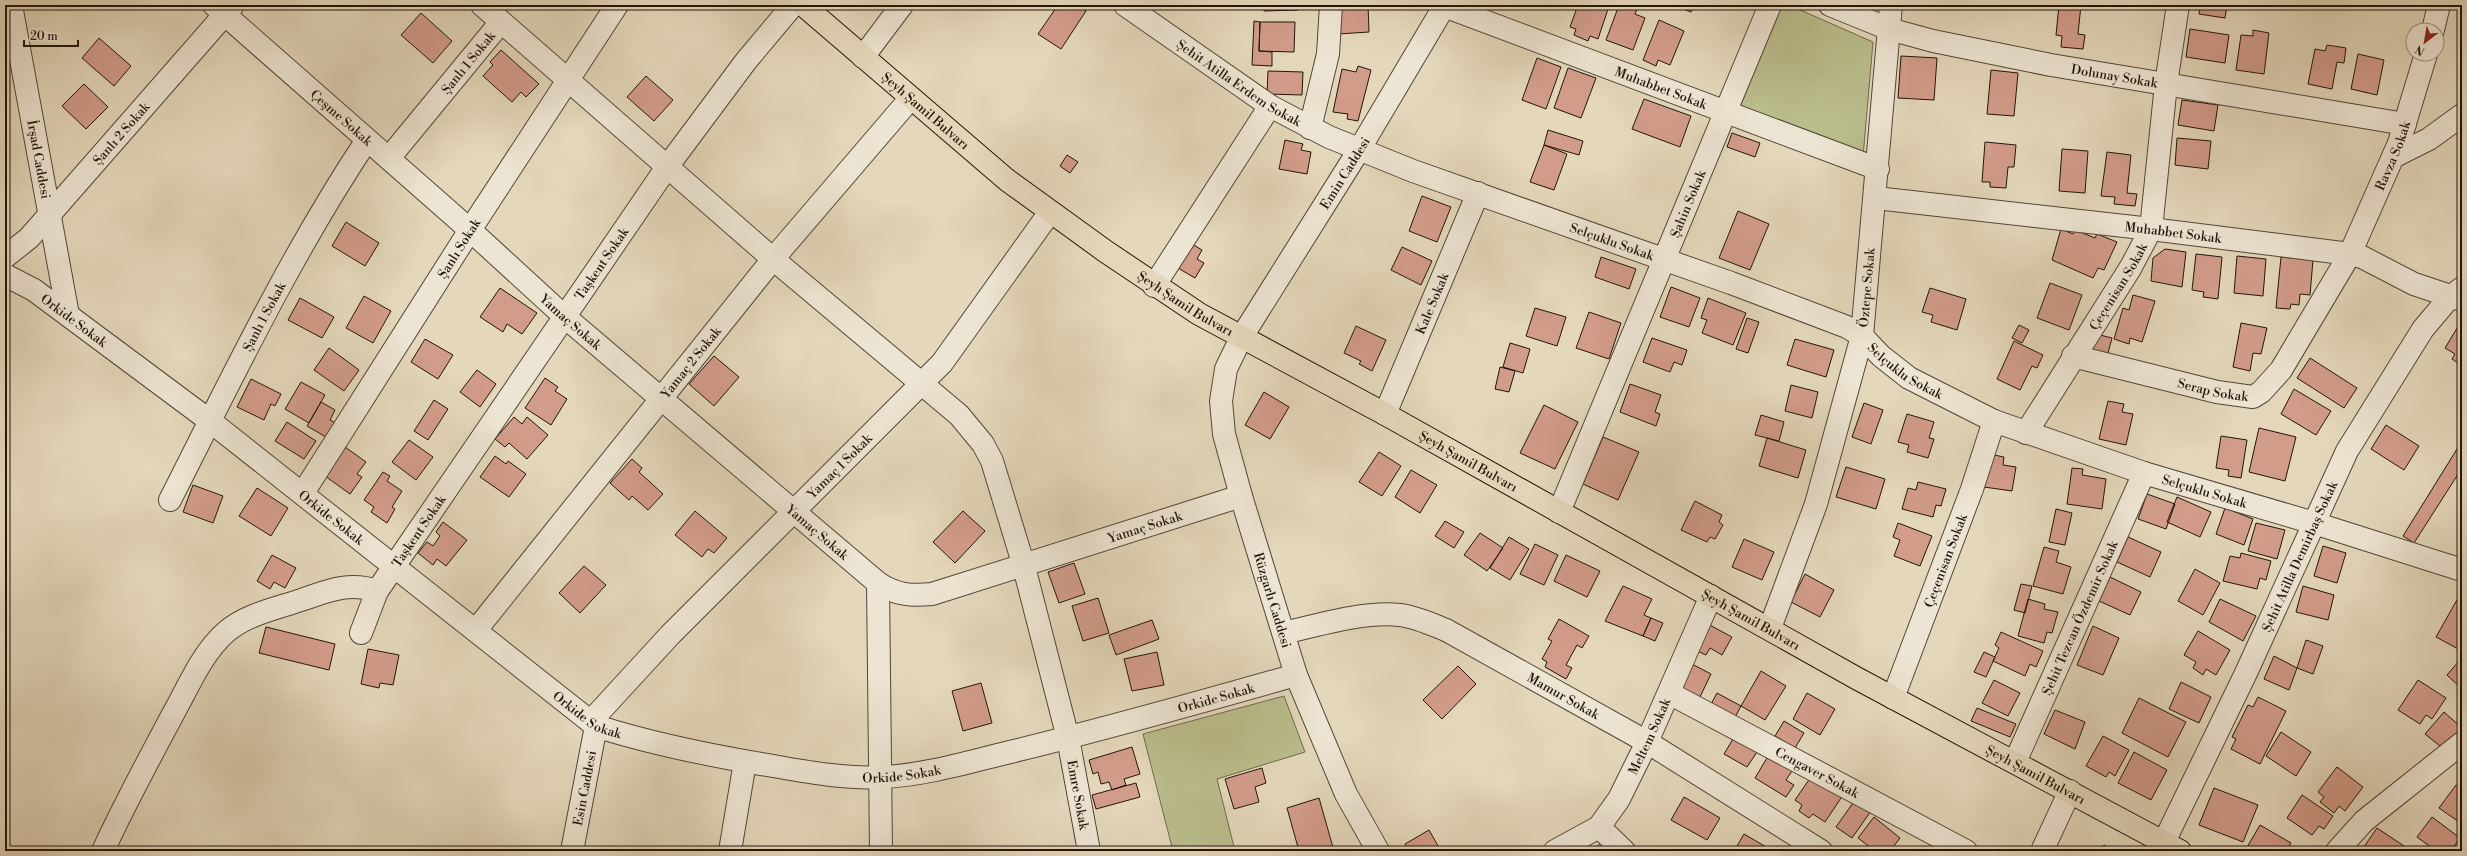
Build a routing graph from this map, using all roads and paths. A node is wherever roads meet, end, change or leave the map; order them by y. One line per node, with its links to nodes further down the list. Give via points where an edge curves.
1 (11, 5): 38 (street, İrşad Caddesi)
2 (482, 5): 16 (street, Emre Sokak)
3 (617, 5): 21 (street, Şanlı Sokak)
4 (793, 5): 33 (street, Taşkent Sokak, via 746,61)
5 (803, 5): 19 (main road, Şeyh Şamil Bulvarı)
6 (902, 5): 19 (street)
7 (1125, 5): 24 (street, Şehit Atilla Erdem Sokak)
8 (1331, 5): 28 (street, via 1328,54)
9 (1770, 5): 25 (street, Şahin Sokak)
10 (1830, 5): 18 (street, Dolunay Sokak)
11 (1891, 5): 18 (street, Öztepe Sokak)
12 (2178, 5): 22 (street, Çeçenisan Sokak)
13 (2439, 5): 17 (street)
14 (1445, 6): 25 (street, Muhabbet Sokak); 30 (street, Emin Caddesi)
15 (224, 8): 29 (street, Çeşme Sokak); 38 (street, Şanlı 2 Sokak, via 119,138)
16 (501, 22): 21 (street, Emre Sokak); 32 (street, Şanlı 1 Sokak)
17 (2435, 22)
18 (1888, 29): 22 (street, Dolunay Sokak, via 1932,41 2051,65); 34 (street, Öztepe Sokak)
19 (863, 57): 23 (main road, Şeyh Şamil Bulvarı)
20 (2424, 62): 27 (street, Ravza Sokak)
21 (570, 80): 33 (street, Emre Sokak); 40 (street, Şanlı Sokak)
22 (2166, 84): 27 (street, Dolunay Sokak); 39 (street, Çeçenisan Sokak)
23 (910, 99): 37 (main road, Şeyh Şamil Bulvarı); 43 (street, Yamaç 2 Sokak)
24 (1270, 106): 28 (street, Şehit Atilla Erdem Sokak); 46 (street)
25 (1724, 112): 34 (street, Muhabbet Sokak); 44 (street, Şahin Sokak)
26 (2462, 115): 31 (street, via 2429,139)
27 (2405, 124): 31 (street, Ravza Sokak)
28 (1310, 128): 30 (street, Şehit Atilla Erdem Sokak)
29 (367, 140): 32 (street, Çeşme Sokak); 56 (street, Şanlı 1 Sokak, via 326,203 273,296)
30 (1359, 150): 35 (street, Selçuklu Sokak); 51 (street, Emin Caddesi)
31 (2393, 157): 41 (street, Ravza Sokak)
32 (389, 158): 40 (street, Çeşme Sokak)
33 (667, 167): 43 (street, Emre Sokak); 49 (street, Taşkent Sokak)
34 (1878, 169): 36 (street, Öztepe Sokak)
35 (1478, 193): 44 (street, Selçuklu Sokak); 55 (street, Kale Sokak)
36 (1876, 198): 39 (street, Muhabbet Sokak); 50 (street, Öztepe Sokak)
37 (1050, 212): 46 (main road, Şeyh Şamil Bulvarı); 53 (street, Yamaç 1 Sokak, via 952,350)
38 (49, 214): 42 (street, Şanlı 2 Sokak, via 29,238); 48 (street, İrşad Caddesi)
39 (2151, 228): 41 (street, Muhabbet Sokak); 52 (street, Çeçenisan Sokak, via 2132,267)
40 (470, 230): 49 (street, Yamaç Sokak); 60 (street, Şanlı Sokak)
41 (2350, 254): 47 (street, Muhabbet Sokak, via 2362,257 2414,284); 52 (street, Serap Sokak, via 2281,370 2269,385 2254,397 2217,392)
42 (5, 257)
43 (773, 259): 53 (street, Emre Sokak); 54 (street, Yamaç 2 Sokak)
44 (1665, 260): 50 (street, Selçuklu Sokak, via 1794,306 1848,327); 64 (street, Şahin Sokak)
45 (5, 276): 48 (street, Orkide Sokak, via 34,290)
46 (1154, 286): 51 (main road, Şeyh Şamil Bulvarı)
47 (2458, 295): 65 (street, Şehit Atilla Demirbaş Sokak, via 2423,329 2360,428 2332,480)
48 (68, 315): 56 (street, Orkide Sokak)
49 (565, 317): 54 (street, Yamaç Sokak); 67 (street, Taşkent Sokak)
50 (1862, 336): 57 (street, Selçuklu Sokak, via 1881,356 1909,378); 72 (street, Öztepe Sokak, via 1816,504)
51 (1242, 338): 55 (main road, Şeyh Şamil Bulvarı); 61 (street, Rüzgarlı Caddesi, via 1226,369 1221,401 1223,427)
52 (2073, 356): 58 (street, Çeçenisan Sokak)
53 (922, 385): 63 (street, Yamaç 1 Sokak); 66 (street, Emre Sokak, via 959,415 983,444 992,461)
54 (661, 398): 63 (street, Yamaç Sokak); 73 (street, Yamaç 2 Sokak)
55 (1385, 414): 64 (main road, Şeyh Şamil Bulvarı)
56 (210, 421): 60 (street, Orkide Sokak); 62 (street, Şanlı 1 Sokak)
57 (1994, 421): 58 (street, Selçuklu Sokak); 78 (street, Çeçenisan Sokak, via 1972,489)
58 (2026, 432): 59 (street, Selçuklu Sokak)
59 (2144, 473): 65 (street, Selçuklu Sokak); 84 (street, Şehit Tezcan Özdemir Sokak)
60 (303, 493): 67 (street, Orkide Sokak)
61 (1241, 496): 66 (street, Yamaç Sokak); 75 (street, Rüzgarlı Caddesi)
62 (170, 500)
63 (792, 511): 69 (street, Yamaç Sokak); 79 (street, Yamaç 1 Sokak, via 670,635)
64 (1559, 512): 71 (main road, Şeyh Şamil Bulvarı)
65 (2314, 523): 68 (street, Selçuklu Sokak); 88 (street, Şehit Atilla Demirbaş Sokak)
66 (1023, 563): 69 (street, Yamaç Sokak, via 932,594 896,594); 80 (street, Emre Sokak)
67 (393, 567): 70 (street, Taşkent Sokak); 73 (street, Orkide Sokak)
68 (2462, 570)
69 (878, 583): 85 (street)
70 (377, 591): 74 (street, Taşkent Sokak); 90 (street, via 350,586 322,593 247,619 227,631 198,668)
71 (1711, 596): 72 (main road, Şeyh Şamil Bulvarı); 77 (street, Meltem Sokak)
72 (1770, 628): 78 (main road, Şeyh Şamil Bulvarı)
73 (476, 630): 79 (street, Orkide Sokak)
74 (361, 633)
75 (1284, 633): 76 (street, Rüzgarlı Caddesi); 81 (street, Mamur Sokak, via 1368,617 1411,617 1446,630)
76 (1296, 676): 80 (street, Orkide Sokak); 95 (street, Rüzgarlı Caddesi, via 1346,794)
77 (1669, 693): 81 (street, Meltem Sokak); 98 (street, Cengaver Sokak)
78 (1892, 698): 84 (main road, Şeyh Şamil Bulvarı)
79 (593, 723): 83 (street, Orkide Sokak, via 643,740); 91 (street, Esin Caddesi)
80 (1068, 738): 85 (street, Orkide Sokak, via 926,772); 94 (street, Emre Sokak)
81 (1647, 742): 87 (street, Meltem Sokak, via 1619,799); 97 (street, Mamur Sokak)
82 (2462, 743): 100 (street, via 2364,821)
83 (745, 762): 85 (street, Orkide Sokak, via 812,772); 92 (street)
84 (2015, 762): 86 (main road, Şeyh Şamil Bulvarı)
85 (881, 777): 93 (street)
86 (2070, 792): 88 (main road, Şeyh Şamil Bulvarı); 99 (street)
87 (1599, 827): 89 (street, Meltem Sokak); 96 (street)
88 (2172, 846)
89 (1569, 848)
90 (103, 851)
91 (572, 851)
92 (730, 851)
93 (881, 851)
94 (1089, 851)
95 (1378, 851)
96 (1624, 851)
97 (1821, 851)
98 (1966, 851)
99 (2042, 851)
100 (2337, 851)

